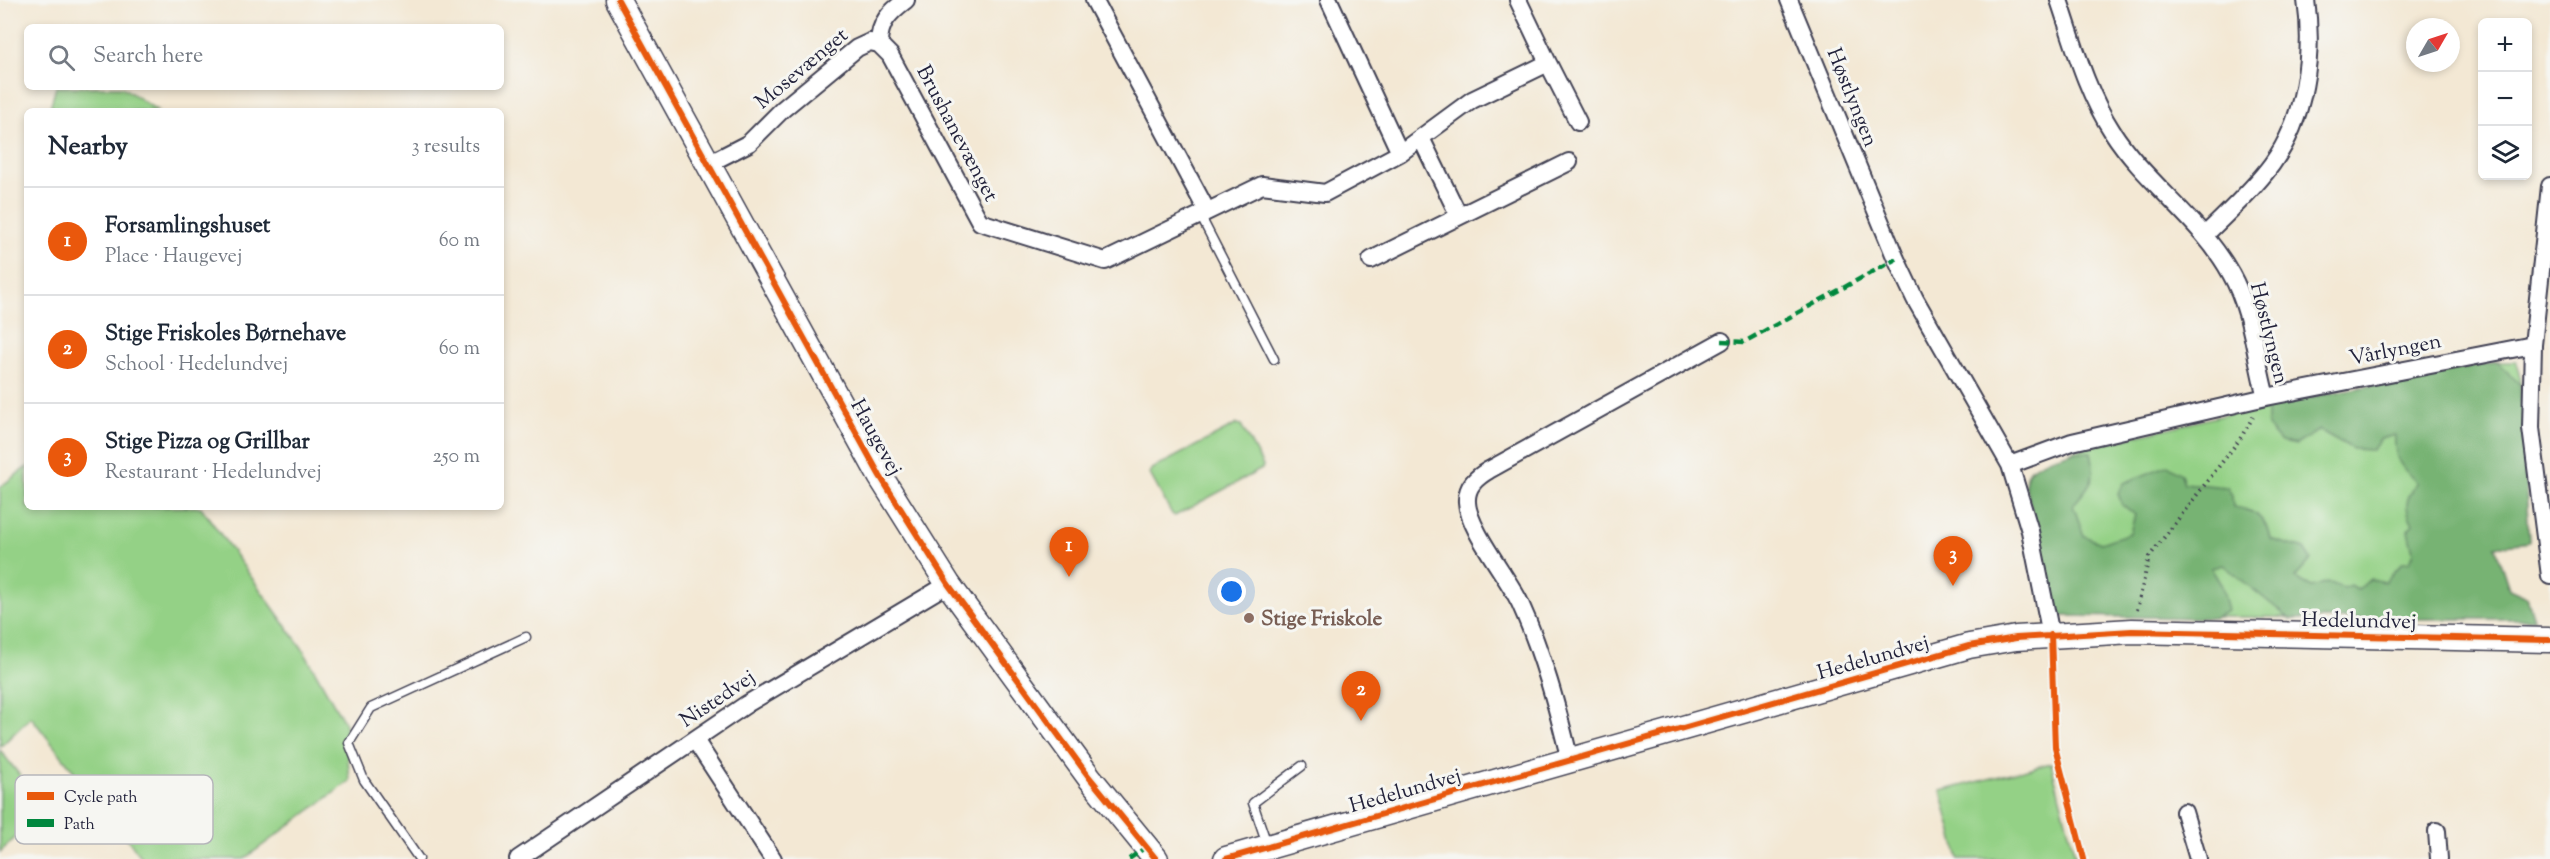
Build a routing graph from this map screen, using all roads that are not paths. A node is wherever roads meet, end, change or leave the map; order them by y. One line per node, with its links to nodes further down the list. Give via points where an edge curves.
1 (618, 0): 15 (street, Haugevej)
2 (906, 0): 9 (street, Mosevænget, via 882,23)
3 (1094, 0): 17 (street)
4 (1329, 0): 13 (street)
5 (1518, 0): 10 (street)
6 (1790, 0): 25 (street, Høstlyngen, via 1900,269)
7 (2059, 0): 19 (street, Høstlyngen, via 2091,91 2112,131 2154,183)
8 (2306, 0): 19 (street, via 2308,63 2286,140 2260,180)
9 (879, 44): 15 (street, Mosevænget, via 870,42 857,48 783,109 749,143); 17 (street, Brushanevænget, via 890,55 980,222 1105,261)
10 (1548, 63): 11 (street); 12 (street, Brushanevænget, via 1472,100)
11 (1578, 122)
12 (1421, 138): 13 (street, Brushanevænget); 18 (street)
13 (1400, 153): 17 (street, Brushanevænget, via 1325,193 1262,185)
14 (1569, 162): 18 (street)
15 (708, 164): 27 (street, Haugevej, via 880,476)
16 (2550, 186): 22 (street)
17 (1203, 213): 23 (lane)
18 (1459, 216): 20 (street)
19 (2205, 235): 24 (street, Høstlyngen, via 2232,276 2243,304)
20 (1371, 260)
21 (1722, 341): 32 (street, via 1489,470 1469,489 1471,519 1519,602 1550,680)
22 (2533, 345): 24 (street, Vårlyngen); 26 (street, via 2531,428)
23 (1274, 359)
24 (2266, 397): 25 (street, Høstlyngen, via 2072,442)
25 (2010, 465): 28 (street, Høstlyngen, via 2030,531)
26 (2550, 576)
27 (948, 584): 31 (street, Nistedvej, via 747,704); 40 (street, Haugevej, via 1089,777)
28 (2051, 635): 30 (street, Hedelundvej, via 2132,631); 32 (street, Hedelundvej, via 1969,646)
29 (526, 637): 37 (lane, via 371,708 349,743 364,780)
30 (2550, 640)
31 (695, 740): 38 (street, Nistedvej); 39 (street)
32 (1570, 761): 36 (street, Hedelundvej)
33 (1302, 766): 36 (lane, via 1253,803)
34 (2184, 812): 42 (street)
35 (2437, 831): 43 (street)
36 (1268, 847): 41 (street, Hedelundvej)
37 (419, 859)
38 (518, 859)
39 (773, 859)
40 (1156, 859)
41 (1226, 859)
42 (2198, 859)
43 (2439, 859)

